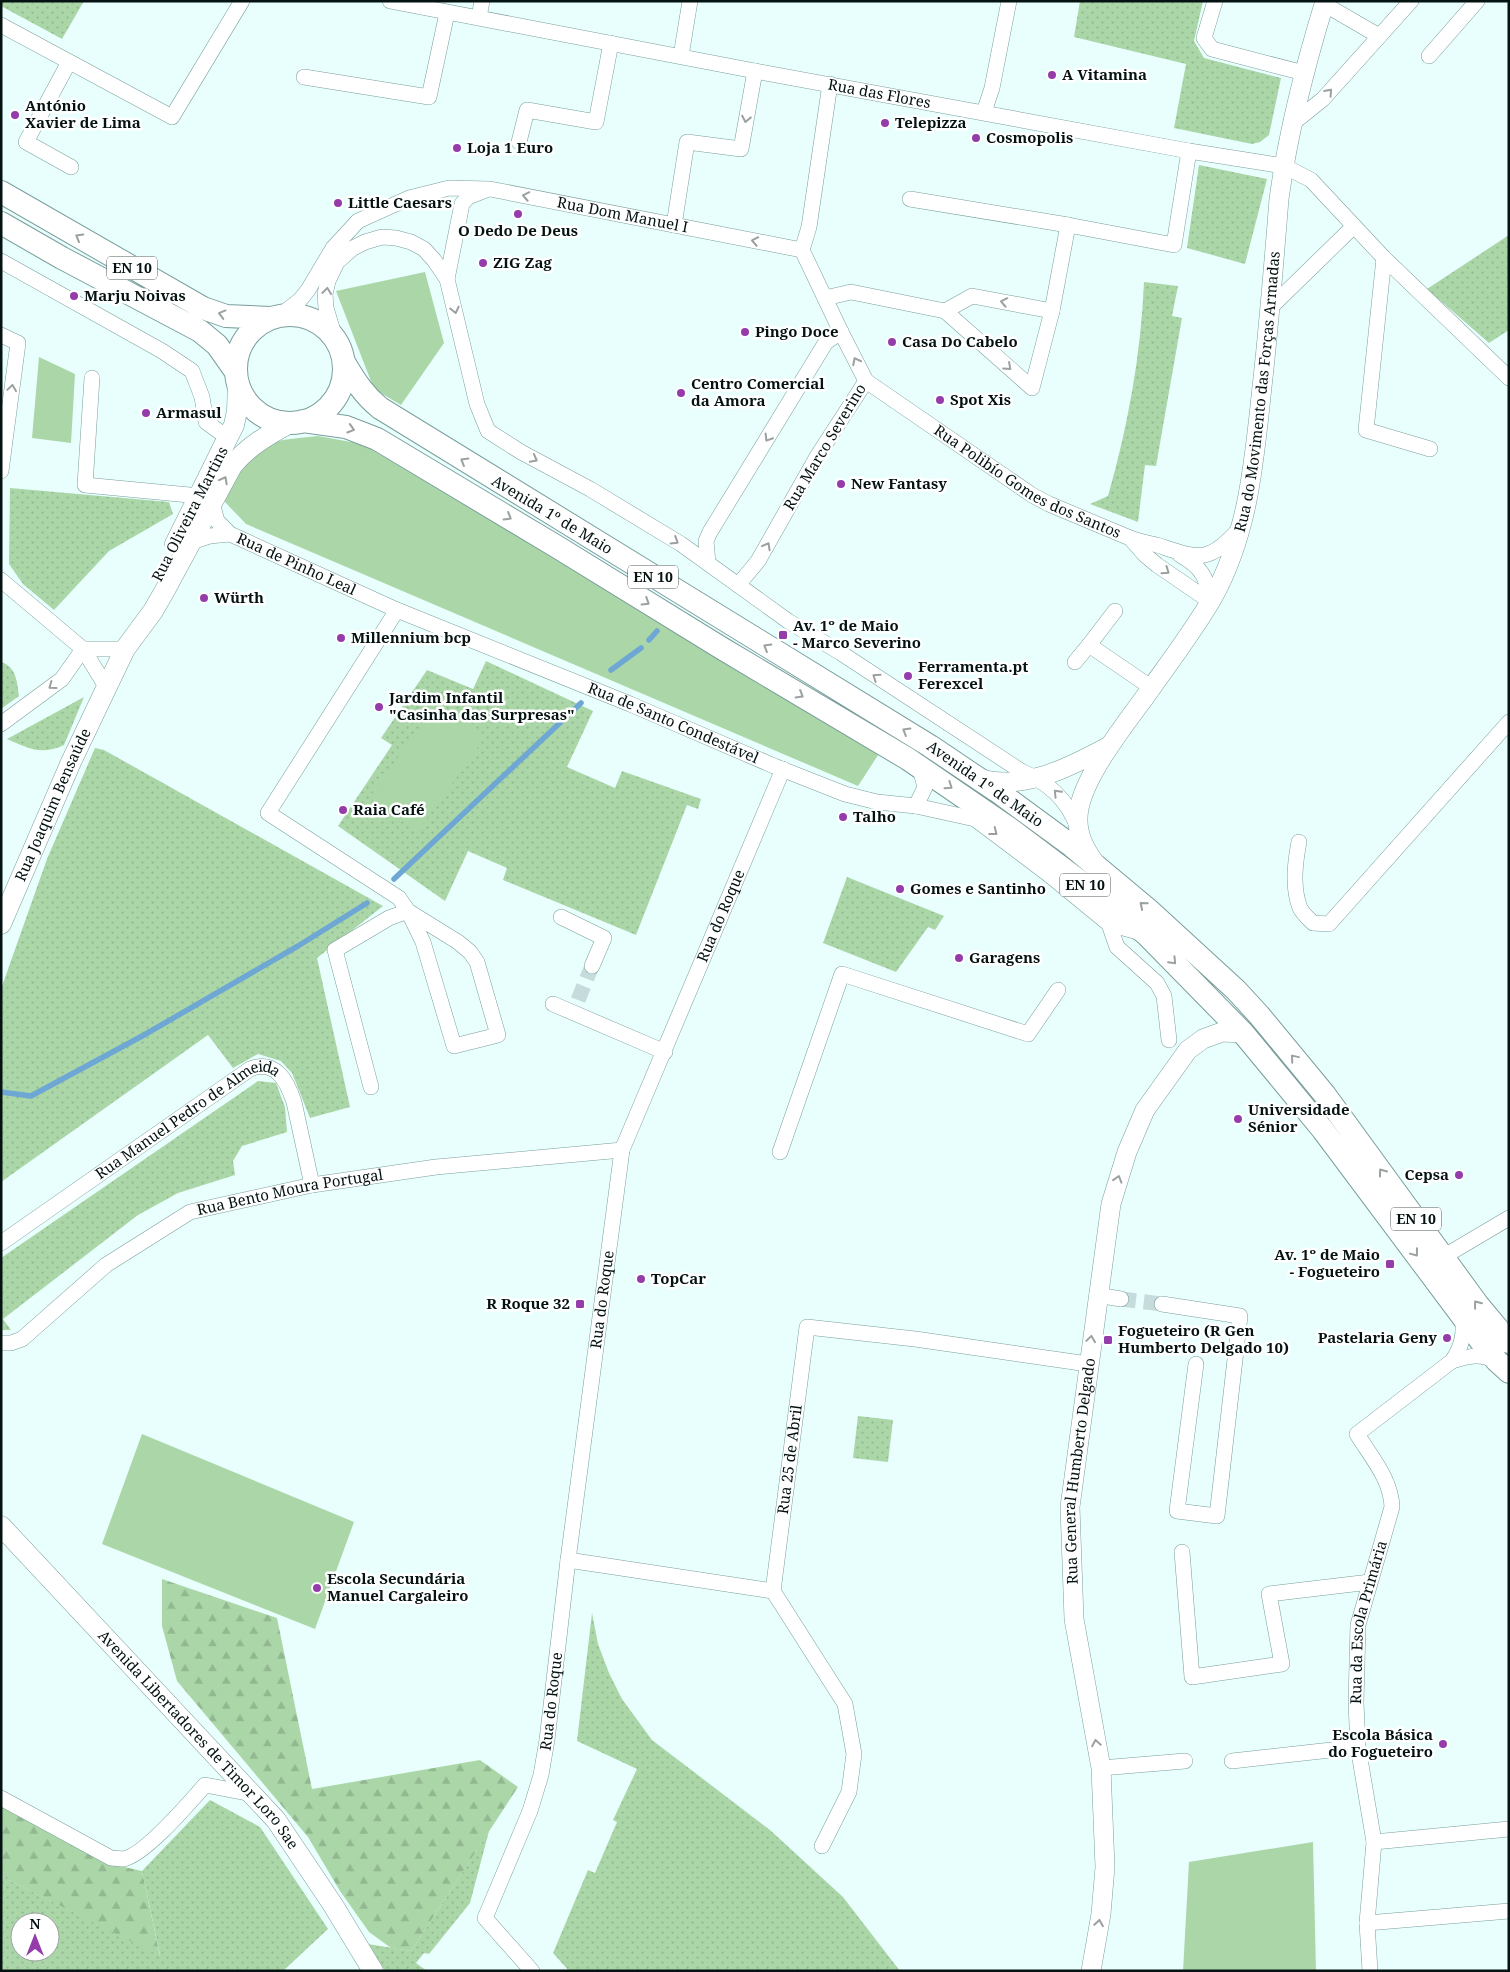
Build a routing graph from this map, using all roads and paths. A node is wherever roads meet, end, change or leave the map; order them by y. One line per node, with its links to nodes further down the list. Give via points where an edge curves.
1 (242, 1): 17 (street, via 172,117)
2 (390, 1): 10 (street, Rua das Flores)
3 (482, 1): 11 (street)
4 (690, 1): 15 (street)
5 (1009, 1): 22 (street, via 992,88)
6 (1215, 1): 19 (street, via 1204,38 1212,49)
7 (1411, 1): 13 (street)
8 (1477, 1): 16 (street)
9 (1325, 3): 13 (street); 19 (street, Rua do Movimento das Forças Armadas)
10 (447, 13): 11 (street, Rua das Flores); 20 (street, via 429,97)
11 (479, 17): 14 (street, Rua das Flores)
12 (1, 25): 17 (street)
13 (1379, 36): 23 (street, one-way to 13, via 1323,99)
14 (611, 43): 15 (street, Rua das Flores); 24 (street, via 596,122 527,110)
15 (681, 56): 18 (street, Rua das Flores)
16 (1429, 56)
17 (69, 62): 26 (street, via 26,142)
18 (755, 71): 21 (street, Rua das Flores); 32 (street, one-way to 32, via 741,149 687,142)
19 (1304, 74): 23 (street, Rua do Movimento das Forças Armadas)
20 (304, 77)
21 (830, 84): 22 (street, Rua das Flores); 35 (street, via 809,227)
22 (984, 112): 25 (street, Rua das Flores)
23 (1292, 124): 27 (street, Rua do Movimento das Forças Armadas)
24 (519, 142)
25 (1189, 151): 27 (street, Rua das Flores); 33 (street, via 1174,245)
26 (71, 166)
27 (1284, 166): 34 (street, Rua das Flores, via 1311,180); 40 (street, Rua do Movimento das Forças Armadas)
28 (490, 189): 32 (street, Rua Dom Manuel I, one-way to 28); 38 (street, via 468,197 462,204); 43 (street, Rua Dom Manuel I, via 448,188 409,198 358,221 333,248 300,300)
29 (1, 192): 43 (main road, EN 10, one-way to 29, via 226,316 203,308)
30 (910, 199): 33 (street)
31 (1, 222): 48 (main road, EN 10, via 200,331 217,345)
32 (674, 225): 35 (street, Rua Dom Manuel I, one-way to 32)
33 (1068, 225): 42 (street)
34 (1354, 226): 36 (street, Rua das Flores); 40 (street)
35 (802, 250): 39 (street)
36 (1384, 258): 50 (street, Rua das Flores); 54 (street, via 1366,430)
37 (1, 261): 53 (street, via 192,371 202,397 206,422)
38 (447, 279): 46 (street, Avenida 1º de Maio, one-way to 38, via 325,294 337,262 353,248 382,237 412,242 424,249); 62 (street, Avenida 1º de Maio, one-way to 62, via 477,404 488,431 590,489)
39 (825, 298): 41 (street, via 851,292); 44 (street)
40 (1270, 308): 57 (street, Rua do Movimento das Forças Armadas, via 1254,471)
41 (946, 311): 42 (street, one-way to 41, via 972,296); 42 (street, one-way to 42, via 1032,388)
42 (1052, 311)
43 (276, 317): 46 (main road, EN 10, via 292,314 316,321); 48 (main road, via 256,327 244,340 236,360)
44 (841, 332): 51 (street, Rua Marco Severino, one-way to 44); 62 (street, one-way to 62, via 826,342 710,532 706,541)
45 (1, 334): 55 (street, one-way to 45, via 18,344)
46 (335, 338): 47 (main road, EN 10)
47 (344, 362): 52 (main road, EN 10, via 343,382 335,400 326,409); 79 (main road, Avenida 1º de Maio / EN 10, one-way to 47, via 401,422 366,396)
48 (237, 377): 52 (main road, EN 10, via 242,393 256,410 277,421); 53 (main road, Rua Oliveira Martins, via 237,411)
49 (92, 378): 56 (street, via 85,485)
50 (1509, 378)
51 (866, 381): 59 (street, Rua Polibío Gomes dos Santos, via 1032,495); 64 (street, Rua Marco Severino, one-way to 51, via 758,561 818,455)
52 (297, 422): 56 (main road, Rua Oliveira Martins, one-way to 52, via 240,456 256,442); 77 (main road, Avenida 1º de Maio / EN 10, one-way to 77, via 346,427 377,439)
53 (228, 438): 56 (main road, Rua Oliveira Martins)
54 (1430, 450)
55 (1, 471)
56 (206, 500): 58 (street, Rua de Pinho Leal, via 217,521); 60 (main road, Rua Oliveira Martins); 69 (main road, Rua Oliveira Martins, via 146,601)
57 (1242, 526): 61 (street, via 1212,553 1200,557); 65 (street, Rua do Movimento das Forças Armadas, via 1229,564)
58 (230, 534): 60 (street); 66 (street, Rua de Pinho Leal)
59 (1130, 538): 61 (street); 65 (street, Rua Polibío Gomes dos Santos, one-way to 65, via 1145,556)
60 (192, 542): 69 (main road, Rua Oliveira Martins, via 153,611)
61 (1175, 552): 65 (street, via 1191,561 1203,574)
62 (708, 563): 64 (street, Avenida 1º de Maio)
63 (1, 580): 70 (street)
64 (738, 585): 80 (street, Avenida 1º de Maio, one-way to 64, via 788,621)
65 (1210, 602): 73 (street, Rua do Movimento das Forças Armadas)
66 (397, 610): 78 (street, Rua de Santo Condestável); 85 (street, via 268,813 399,898)
67 (1116, 611): 68 (street)
68 (1089, 645): 71 (street); 73 (street)
69 (127, 646): 70 (street); 72 (main road, Rua Oliveira Martins)
70 (83, 649): 72 (street); 75 (street, one-way to 75, via 62,679)
71 (1075, 662)
72 (107, 688): 87 (main road, Rua Joaquim Bensaúde, via 71,762)
73 (1152, 688): 76 (street, Rua do Movimento das Forças Armadas)
74 (1509, 722): 83 (street, via 1328,924 1314,923 1301,910 1295,884)
75 (1, 724)
76 (1107, 747): 80 (street, via 1068,767); 82 (street, via 1083,795 1078,821)
77 (908, 759): 81 (street, via 924,779 925,787); 89 (main road, Avenida 1º de Maio / EN 10, one-way to 89, via 1000,822)
78 (783, 769): 81 (street, via 860,798); 95 (street, Rua do Roque)
79 (976, 777): 80 (street, via 1000,782); 84 (main road, Avenida 1º de Maio / EN 10)
80 (1035, 778): 82 (street, Avenida 1º de Maio, one-way to 80, via 1068,806 1051,787)
81 (916, 806): 88 (street, Avenida 1º de Maio, one-way to 88, via 966,816 983,823)
82 (1081, 835): 84 (street, via 1088,855)
83 (1299, 842)
84 (1098, 867): 102 (main road, Avenida 1º de Maio / EN 10, one-way to 84, via 1325,1095 1259,1015 1183,940)
85 (408, 911): 85 (street, via 470,952 477,962 498,1035 454,1046 423,942); 96 (street, via 389,918 335,950)
86 (561, 917): 90 (street, via 604,938)
87 (1, 924)
88 (1108, 924): 89 (street, Avenida 1º de Maio); 94 (street, Avenida 1º de Maio, via 1118,947 1156,982 1164,996)
89 (1147, 935): 93 (main road, Avenida 1º de Maio / EN 10, one-way to 93)
90 (592, 966)
91 (1058, 990): 98 (street, via 1028,1034 842,974)
92 (553, 1004): 95 (street, via 575,1006)
93 (1243, 1033): 103 (street, Rua General Humberto Delgado, one-way to 93, via 1110,1204 1145,1110 1188,1050 1203,1039 1222,1032); 106 (main road, Avenida 1º de Maio / EN 10, one-way to 106, via 1323,1130)
94 (1169, 1040)
95 (665, 1052): 97 (street, Rua do Roque)
96 (371, 1087)
97 (622, 1150): 99 (street, Rua Bento Moura Portugal, via 436,1167); 115 (street, Rua do Roque)
98 (780, 1152)
99 (312, 1185): 101 (street, Rua Manuel Pedro de Almeida, via 290,1091 271,1068 258,1066); 108 (street, Rua Bento Moura Portugal, via 190,1212 106,1265 22,1339)
100 (1509, 1218): 102 (street)
101 (1, 1243)
102 (1443, 1257): 107 (main road, Avenida 1º de Maio / EN 10, one-way to 102)
103 (1097, 1295): 104 (street); 110 (street, Rua General Humberto Delgado, one-way to 103)
104 (1121, 1299)
105 (1162, 1304): 111 (street, via 1240,1316 1217,1516 1177,1511)
106 (1463, 1318): 109 (street, Rua da Escola Primária, via 1462,1342); 112 (main road, Avenida 1º de Maio / EN 10)
107 (1509, 1342)
108 (2, 1345)
109 (1452, 1361): 112 (street, Rua da Escola Primária, via 1476,1355); 116 (street, Rua da Escola Primária, via 1356,1434 1392,1494 1389,1520)
110 (1088, 1364): 117 (street, Rua 25 de Abril, via 807,1327); 121 (street, Rua General Humberto Delgado, one-way to 110, via 1074,1619 1070,1507)
111 (1196, 1364)
112 (1503, 1367)
113 (1, 1526): 122 (main road, Avenida Libertadores de Timor Loro Sae)
114 (1182, 1552): 116 (street, via 1192,1677 1282,1664 1269,1594)
115 (568, 1560): 117 (street); 130 (street, Rua do Roque, via 541,1775 530,1810 485,1918)
116 (1370, 1582): 118 (street, Rua da Escola Primária, via 1358,1625)
117 (773, 1591): 126 (street, via 845,1704 854,1754 849,1792)
118 (1358, 1746): 120 (street); 125 (street, Rua da Escola Primária)
119 (1184, 1761): 121 (street)
120 (1232, 1761)
121 (1101, 1768): 131 (street, Rua General Humberto Delgado, one-way to 121, via 1105,1867)
122 (252, 1794): 123 (street, via 205,1785 173,1822 124,1859 111,1858); 129 (main road, Avenida Libertadores de Timor Loro Sae, via 281,1828 334,1904)
123 (1, 1798)
124 (1509, 1829): 125 (street)
125 (1374, 1842): 128 (street, Rua da Escola Primária)
126 (822, 1846)
127 (1509, 1911): 128 (street)
128 (1367, 1924): 132 (street, Rua da Escola Primária)
129 (373, 1971)
130 (532, 1971)
131 (1092, 1971)
132 (1370, 1971)

